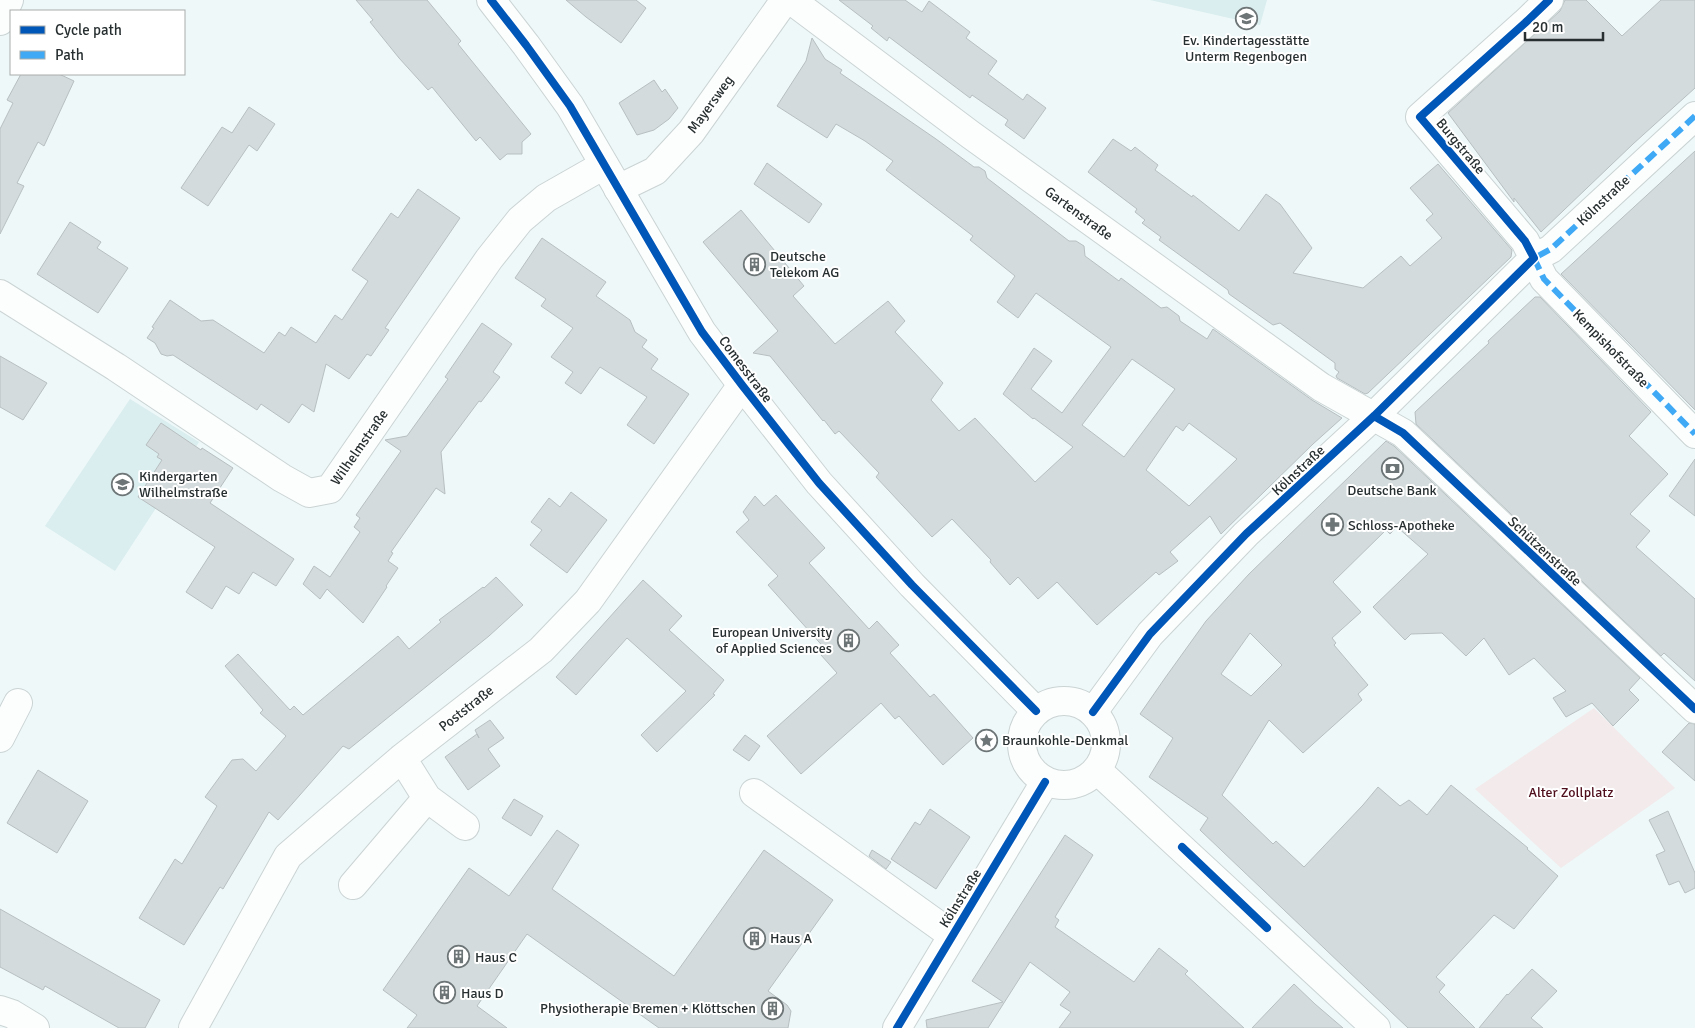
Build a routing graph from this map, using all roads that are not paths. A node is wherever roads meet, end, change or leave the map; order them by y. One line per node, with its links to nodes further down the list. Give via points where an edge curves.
1 (9, 0): 6 (street)
2 (491, 0): 8 (street, Comesstraße, via 570,106)
3 (785, 0): 9 (street, Mayersweg, via 690,132 655,170)
4 (790, 0): 13 (street, Gartenstraße, via 1321,387)
5 (1549, 0): 10 (street, Burgstraße, via 1420,117 1525,241)
6 (0, 21)
7 (1695, 116): 10 (street, Kölnstraße, via 1550,249)
8 (604, 165): 9 (street, Comesstraße); 11 (street, Wilhelmstraße, via 546,198 520,220 489,259 330,489 309,493 282,478)
9 (618, 189): 12 (street, Comesstraße, via 702,332)
10 (1534, 258): 13 (street, Kölnstraße); 14 (street, Kempishofstraße, via 1544,279)
11 (0, 294)
12 (742, 385): 17 (street, Comesstraße, via 826,490 912,585); 20 (street, Poststraße, via 588,601 541,650)
13 (1374, 416): 16 (street, Schützenstraße, via 1403,433); 18 (street, Kölnstraße, via 1246,534 1157,627)
14 (1695, 434)
15 (18, 703): 19 (street)
16 (1695, 709)
17 (1036, 711): 18 (street, via 1052,702 1071,701); 22 (street, via 1027,722 1021,749 1026,762)
18 (1093, 712): 21 (street, via 1105,734 1106,747)
19 (1, 735)
20 (402, 758): 24 (street); 31 (street, Poststraße, via 288,856)
21 (1097, 770): 22 (street, via 1089,778 1068,786); 29 (street)
22 (1045, 782): 27 (street, Kölnstraße)
23 (754, 793): 27 (street)
24 (427, 798): 25 (street); 26 (street)
25 (465, 826)
26 (352, 885)
27 (952, 935): 32 (street, Kölnstraße)
28 (0, 1010): 30 (street)
29 (1371, 1027)
30 (35, 1028)
31 (193, 1028)
32 (897, 1028)

